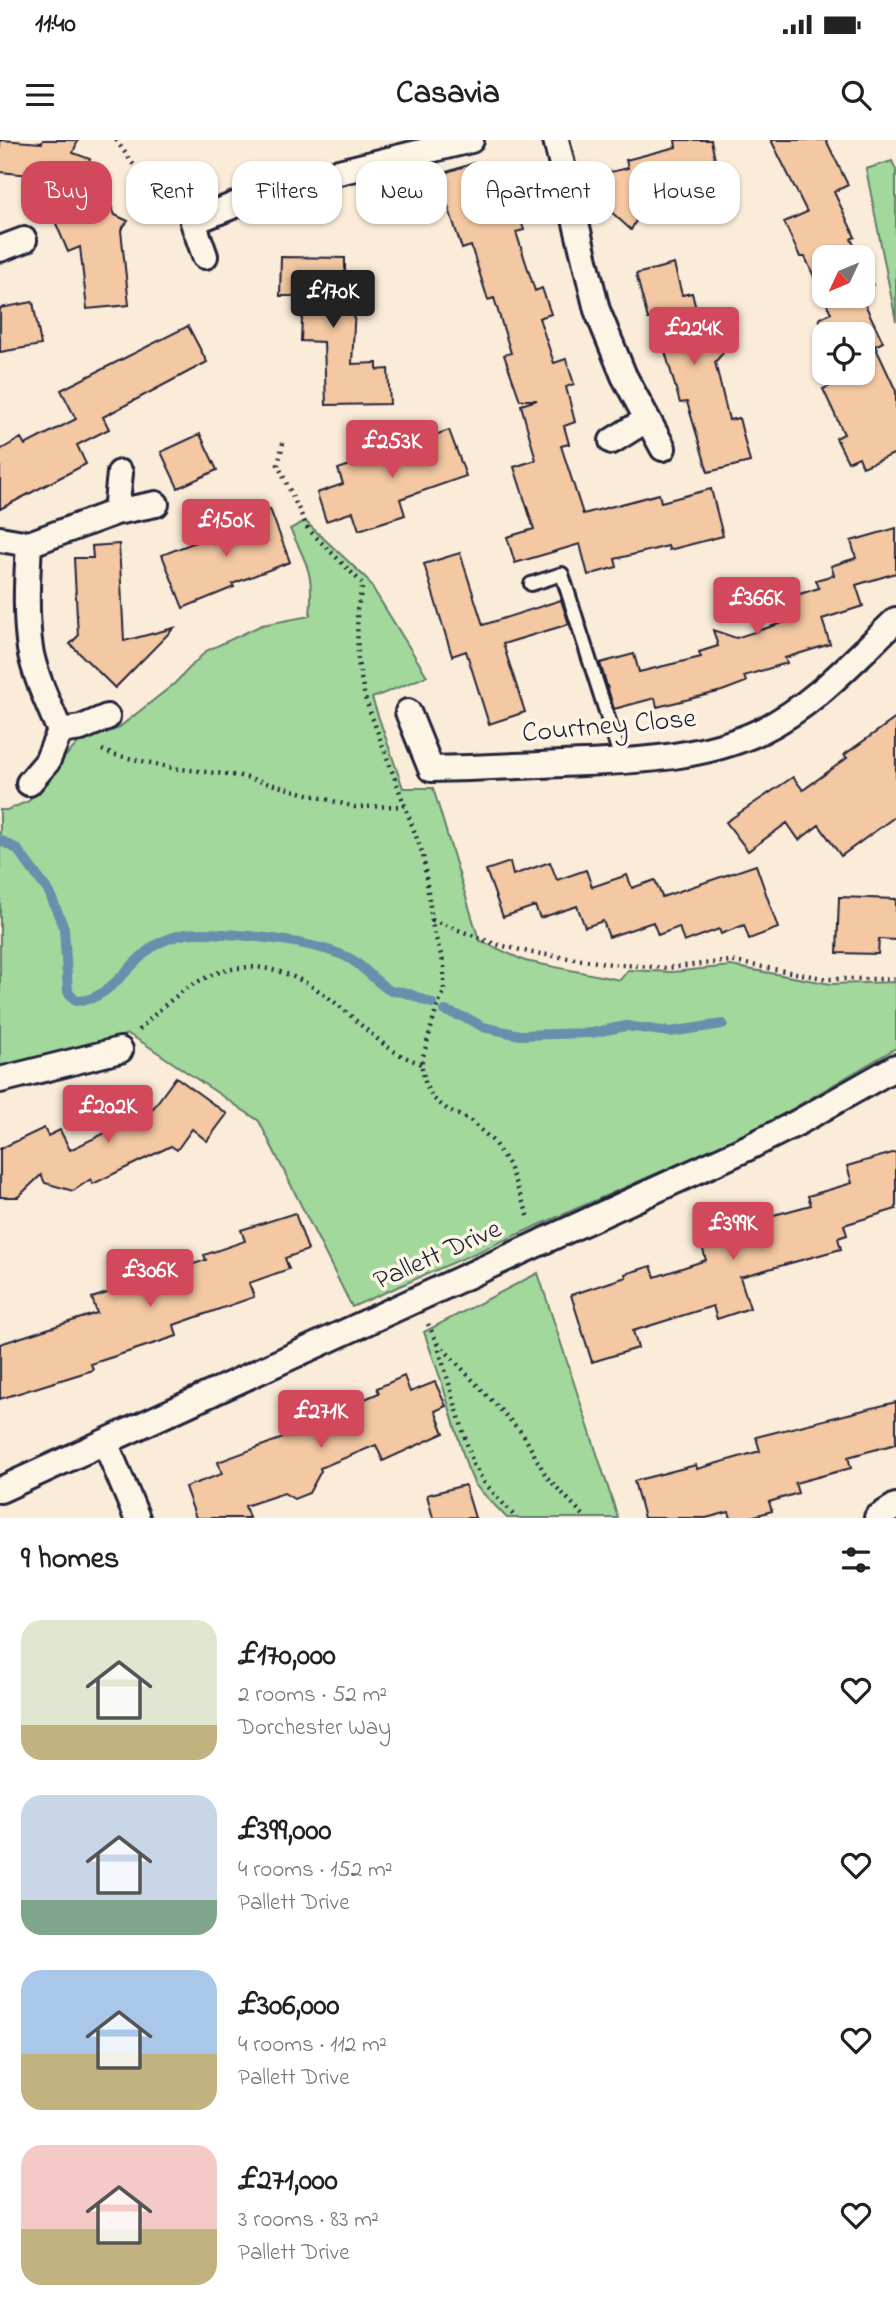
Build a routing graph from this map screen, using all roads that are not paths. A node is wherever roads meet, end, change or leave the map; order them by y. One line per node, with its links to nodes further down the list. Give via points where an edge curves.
1 (471, 140): 5 (street, via 281,186 193,222)
2 (556, 140): 6 (street, via 597,310)
3 (24, 240): 4 (street)
4 (0, 249)
5 (205, 256)
6 (646, 420): 7 (street); 8 (street)
7 (612, 441)
8 (663, 449)
9 (120, 473): 11 (street)
10 (156, 504): 11 (street)
11 (116, 512): 13 (street)
12 (0, 539): 13 (street)
13 (29, 544): 18 (street, via 30,649)
14 (531, 584): 19 (lane, via 562,574)
15 (896, 620): 19 (street, Courtney Close, via 804,704 761,731 671,757)
16 (408, 712): 19 (street, Courtney Close, via 431,769)
17 (107, 717): 18 (street)
18 (60, 731): 20 (street, via 47,762)
19 (622, 762)
20 (29, 783)
21 (120, 1050): 23 (street)
22 (896, 1067): 24 (street, Pallett Drive, via 760,1142)
23 (0, 1080)
24 (105, 1442): 25 (street, Pallett Drive); 27 (street)
25 (0, 1490)
26 (896, 1506): 28 (street)
27 (137, 1518)
28 (877, 1518)

